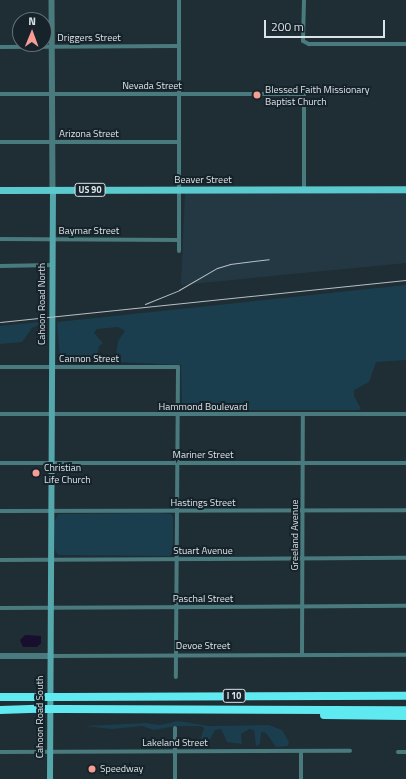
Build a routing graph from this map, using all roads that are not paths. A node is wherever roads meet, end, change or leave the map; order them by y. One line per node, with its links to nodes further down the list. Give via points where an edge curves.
1 (52, 0): 4 (street, Cahoon Road North)
2 (179, 0): 6 (street)
3 (304, 0): 5 (street, via 303,41 309,44)
4 (52, 12)
5 (406, 44)
6 (179, 46): 9 (street, Driggers Street); 12 (street)
7 (0, 47): 8 (street, Driggers Street)
8 (12, 47)
9 (52, 47)
10 (52, 52): 13 (street, Cahoon Road North)
11 (0, 94): 13 (street, Nevada Street)
12 (178, 94): 13 (street, Nevada Street); 16 (street); 17 (street, Nevada Street, via 304,94)
13 (52, 95): 15 (street, Cahoon Road North)
14 (0, 142): 15 (street, Arizona Street)
15 (53, 142): 16 (street, Arizona Street); 20 (street, Cahoon Road North)
16 (179, 142): 21 (street)
17 (304, 189): 18 (main road, Beaver Street / US 90); 21 (main road, Beaver Street / US 90)
18 (406, 189)
19 (0, 190): 20 (main road, Beaver Street / US 90)
20 (53, 190): 21 (main road, Beaver Street / US 90); 23 (main road, Cahoon Road North)
21 (180, 190): 24 (street)
22 (0, 239): 23 (street, Baymar Street)
23 (53, 239): 24 (street, Baymar Street); 26 (main road, Cahoon Road North)
24 (179, 240): 25 (street)
25 (179, 252)
26 (52, 265): 27 (street); 29 (main road, Cahoon Road North)
27 (0, 266)
28 (0, 367): 29 (street, Cannon Street)
29 (52, 367): 32 (main road, Cahoon Road North); 33 (street, Cannon Street, via 178,367)
30 (0, 414): 32 (street, Hammond Boulevard)
31 (406, 414): 34 (street, Hammond Boulevard)
32 (52, 415): 33 (street, Hammond Boulevard); 38 (main road, Cahoon Road North)
33 (178, 415): 34 (street, Hammond Boulevard); 39 (street)
34 (303, 415): 35 (street, Greeland Avenue)
35 (303, 462): 36 (street, Mariner Street); 39 (street, Mariner Street); 40 (street, Greeland Avenue)
36 (406, 462)
37 (0, 463): 38 (street, Mariner Street)
38 (51, 463): 39 (street, Mariner Street); 43 (main road, Cahoon Road North)
39 (177, 463): 44 (street)
40 (302, 510): 41 (street, Hastings Street); 44 (street, Hastings Street); 47 (street, Greeland Avenue)
41 (406, 510)
42 (0, 511): 43 (street, Hastings Street)
43 (51, 511): 44 (street, Hastings Street); 49 (main road, Cahoon Road North)
44 (176, 511): 46 (street)
45 (406, 558): 47 (street, Stuart Avenue)
46 (176, 559): 47 (street, Stuart Avenue); 49 (street, Stuart Avenue); 51 (street)
47 (303, 559): 52 (street, Greeland Avenue)
48 (0, 560): 49 (street, Stuart Avenue)
49 (51, 560): 54 (main road, Cahoon Road North)
50 (406, 606): 52 (street, Paschal Street)
51 (176, 607): 52 (street, Paschal Street); 54 (street, Paschal Street); 55 (street)
52 (302, 607): 56 (street, Greeland Avenue)
53 (0, 608): 54 (street, Paschal Street)
54 (51, 608): 59 (main road)
55 (176, 655): 56 (street, Devoe Street); 59 (street, Devoe Street); 60 (street)
56 (302, 655): 57 (street, Devoe Street)
57 (406, 655)
58 (0, 656): 59 (street, Devoe Street)
59 (50, 656): 72 (main road, Cahoon Road South)
60 (176, 677)
61 (406, 696): 62 (highway, I 10, bridge)
62 (0, 697)
63 (258, 709): 64 (highway, I 10, bridge); 65 (highway, I 10); 66 (highway, via 274,713)
64 (0, 710)
65 (406, 710)
66 (406, 716)
67 (175, 728): 68 (street)
68 (175, 751): 69 (street, Lakeland Street); 72 (street, Lakeland Street); 76 (street)
69 (301, 751): 70 (street, Lakeland Street); 77 (street)
70 (350, 751)
71 (0, 752): 72 (street, Lakeland Street)
72 (50, 752): 75 (main road, Cahoon Road South)
73 (398, 752): 74 (street)
74 (406, 752)
75 (50, 779)
76 (175, 779)
77 (301, 779)

